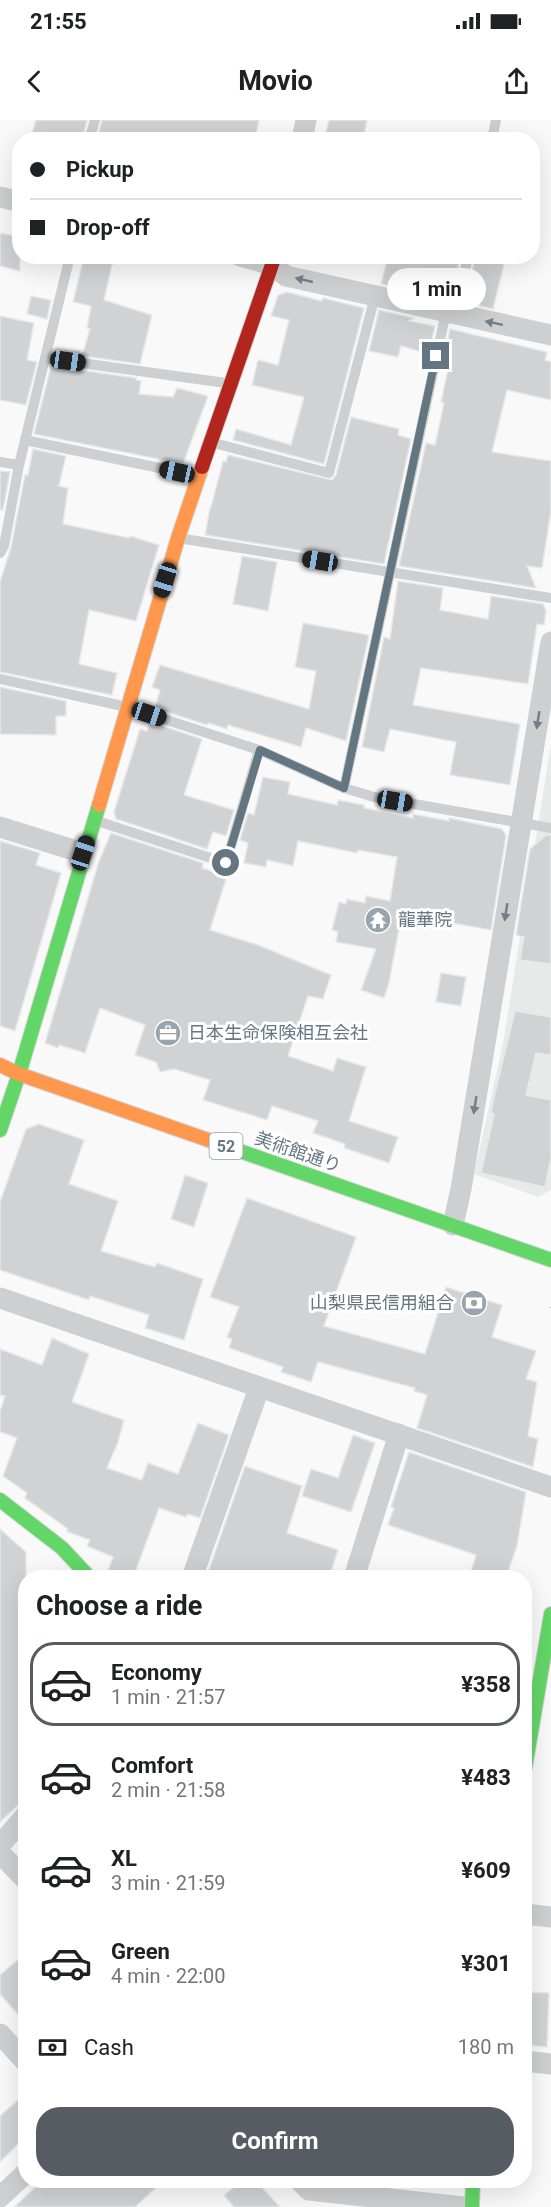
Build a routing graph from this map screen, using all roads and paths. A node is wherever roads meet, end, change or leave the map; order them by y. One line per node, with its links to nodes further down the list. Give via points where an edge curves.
1 (68, 264): 8 (lane)
2 (273, 264): 9 (main road)
3 (276, 264): 5 (street, one-way to 3, via 286,276)
4 (466, 264): 6 (lane)
5 (375, 296): 6 (street); 11 (lane, via 329,473)
6 (451, 314): 7 (street, one-way to 6); 17 (lane)
7 (551, 335)
8 (45, 358): 9 (lane); 10 (lane)
9 (229, 384): 11 (main road)
10 (25, 441): 13 (lane); 14 (lane)
11 (209, 442): 14 (main road)
12 (0, 462): 13 (lane)
13 (19, 465): 16 (lane)
14 (198, 476): 15 (main road)
15 (178, 538): 17 (lane); 21 (main road)
16 (0, 553)
17 (391, 572): 18 (lane); 23 (lane)
18 (551, 598)
19 (551, 642): 25 (street, one-way to 25)
20 (0, 679): 21 (lane)
21 (127, 707): 22 (lane); 24 (main road)
22 (260, 750): 23 (lane); 24 (lane, via 226,863)
23 (344, 788): 25 (lane)
24 (94, 820): 28 (main road)
25 (521, 824): 27 (lane); 32 (street, one-way to 32)
26 (0, 827): 28 (street)
27 (551, 828)
28 (83, 853): 30 (main road)
29 (0, 1065): 30 (main road, 美術館通り / 52)
30 (19, 1074): 31 (main road); 32 (main road, 美術館通り / 52)
31 (0, 1130)
32 (453, 1225): 33 (main road, 美術館通り / 52)
33 (551, 1260)
34 (0, 1298): 35 (street)
35 (260, 1388): 36 (street); 40 (street)
36 (399, 1434): 37 (street); 41 (street)
37 (551, 1487)
38 (0, 1500): 39 (main road, via 62,1548)
39 (83, 1570)
40 (195, 1570)
41 (356, 1570)
42 (551, 1614): 43 (main road)
43 (548, 1647): 44 (main road)
44 (532, 1731)
45 (18, 1824): 46 (street)
46 (0, 1845)
47 (0, 1853): 48 (street)
48 (18, 1872)
49 (532, 1915): 50 (street)
50 (551, 1917)
51 (0, 2034): 52 (street)
52 (18, 2053)
53 (532, 2062): 54 (street)
54 (551, 2064)
55 (473, 2188): 58 (main road)
56 (305, 2193): 57 (street)
57 (463, 2207)
58 (472, 2207)

